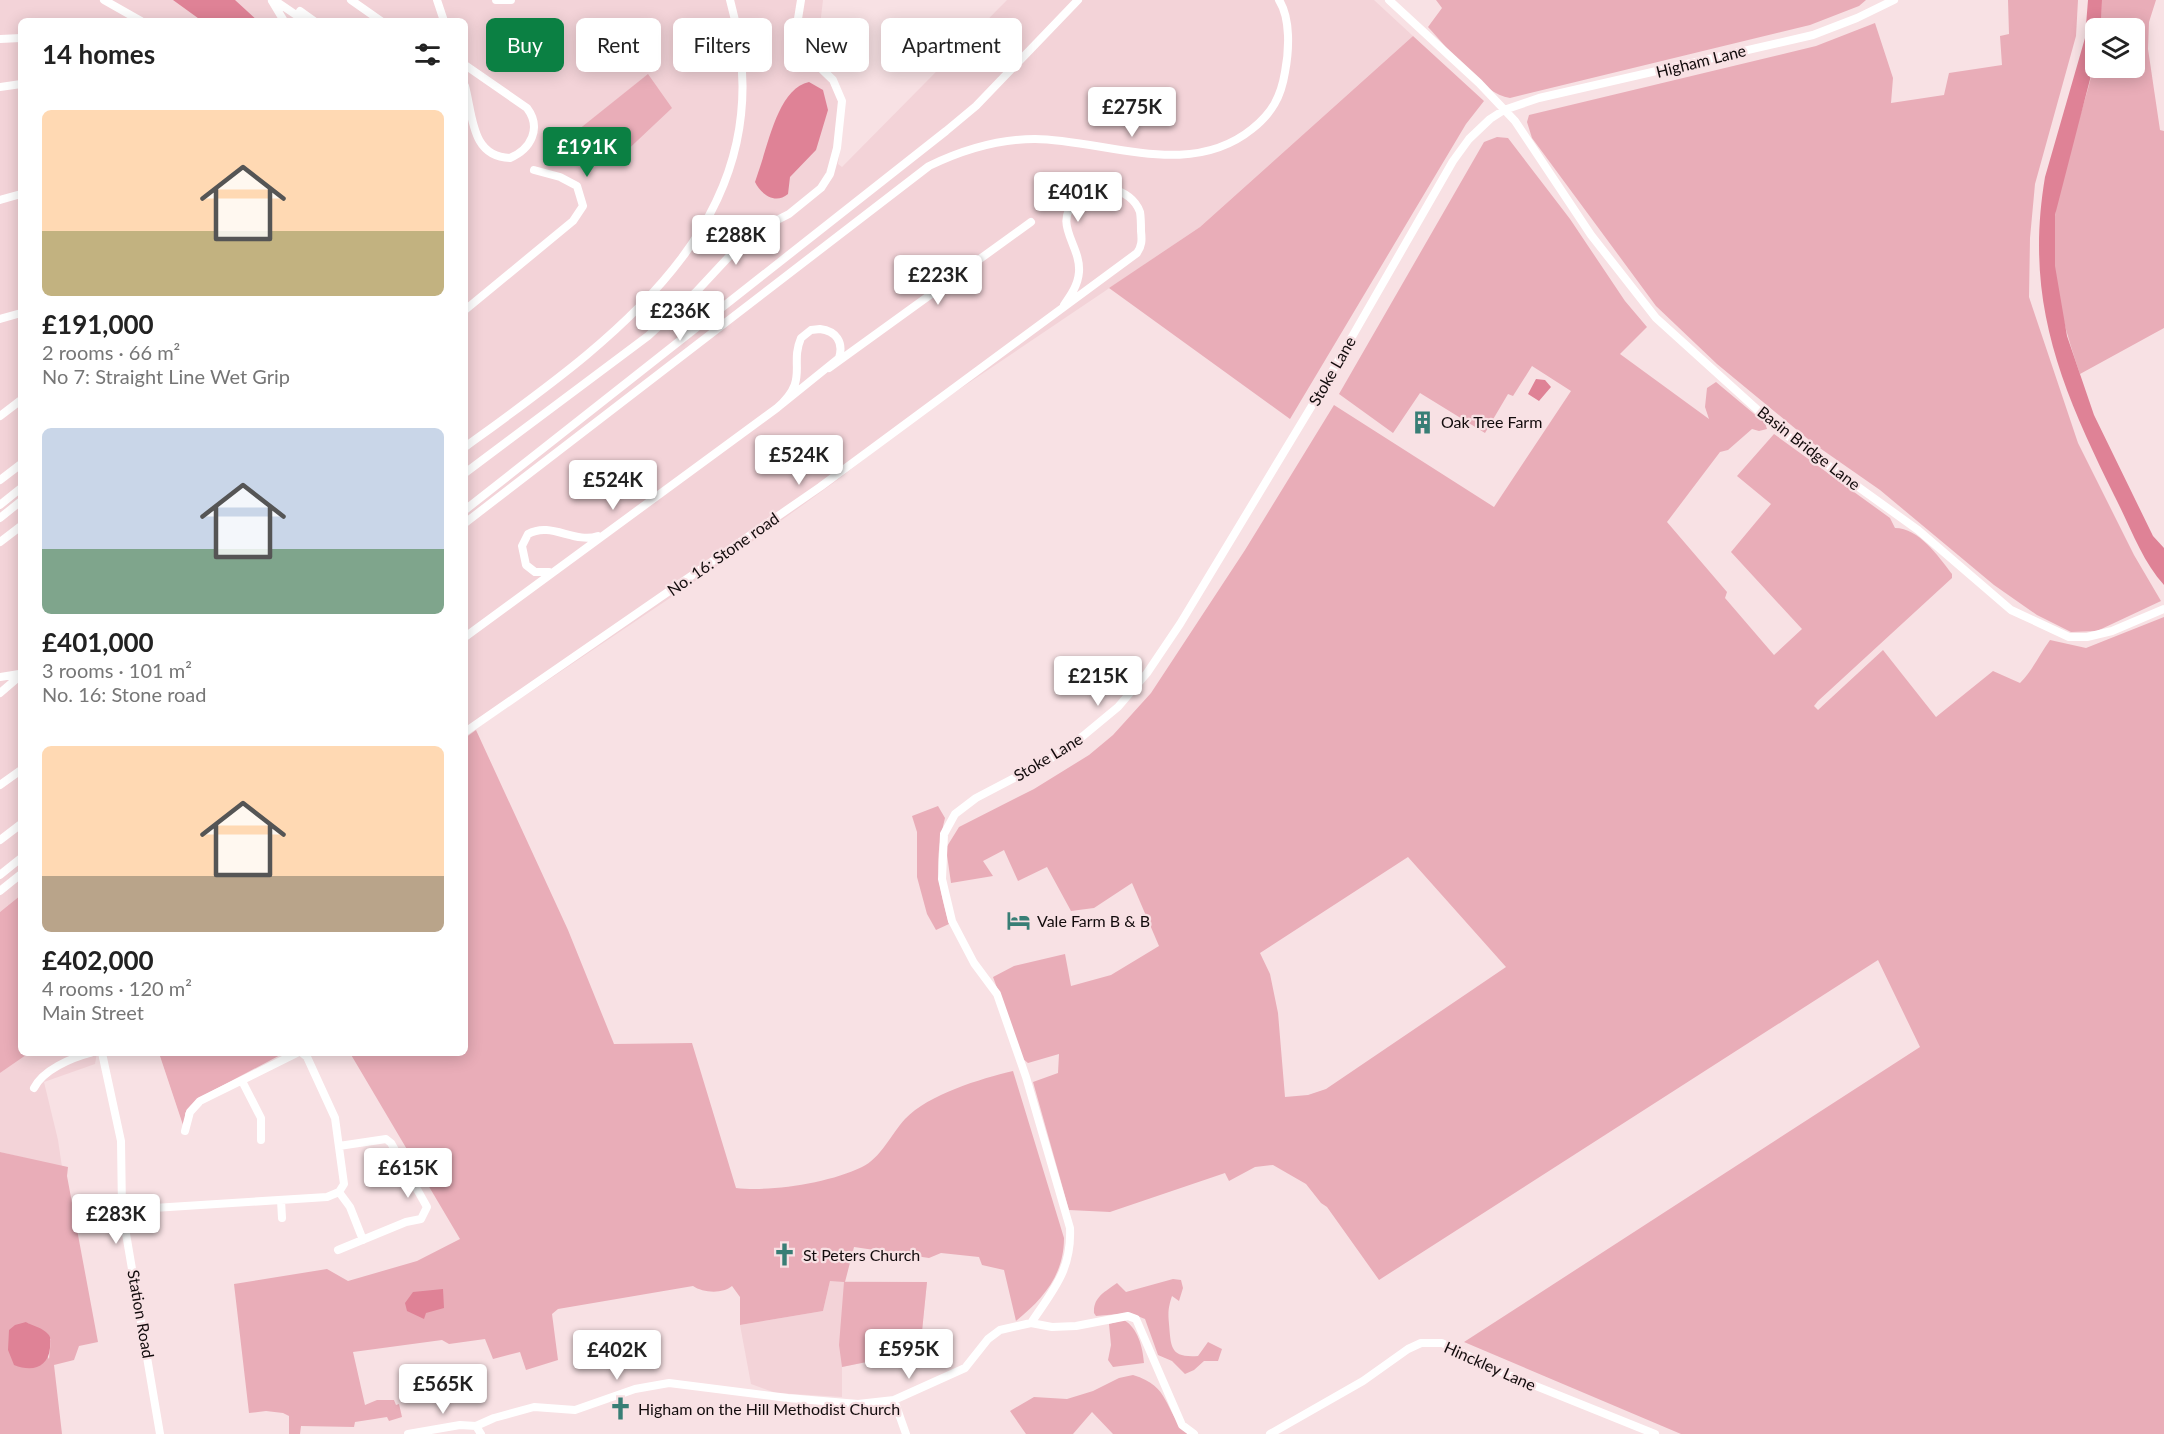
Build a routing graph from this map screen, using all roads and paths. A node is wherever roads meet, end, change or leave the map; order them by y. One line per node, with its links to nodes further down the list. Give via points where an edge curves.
1 (104, 0): 14 (street)
2 (273, 0): 15 (street); 16 (street)
3 (284, 0): 17 (street)
4 (351, 0): 18 (street)
5 (436, 0): 19 (street)
6 (496, 0): 7 (street)
7 (511, 0)
8 (730, 0): 39 (street, via 741,54 741,121 720,193 698,235 670,275 606,341)
9 (801, 0): 41 (street, via 799,43 833,80 842,102 837,148 830,174 821,188 789,214 750,234 648,336)
10 (1078, 0): 46 (street, via 976,106 946,131)
11 (1279, 0): 48 (street, via 1288,55 1283,86 1271,110 1241,138 1204,153 1184,155 1142,153 1059,140 1007,141 978,146 929,166)
12 (1389, 0): 26 (street, Basin Bridge Lane)
13 (1894, 0): 26 (street, Higham Lane, via 1813,34 1539,98)
14 (136, 18)
15 (282, 18)
16 (300, 18)
17 (310, 18)
18 (377, 18)
19 (443, 18)
20 (18, 38): 21 (street)
21 (0, 39)
22 (468, 67): 25 (street, via 527,108 532,139 525,150 510,158 487,152 480,144)
23 (18, 84): 24 (street)
24 (0, 87)
25 (468, 98)
26 (1504, 110): 53 (street, Basin Bridge Lane, via 1591,235 1656,318 1782,432 1918,530 2011,610 2068,637 2087,637); 83 (street, Stoke Lane, via 1482,126 1453,161 1322,389 1147,674 1083,736 1047,761 976,798 955,814 944,834 942,879 952,921 974,963 997,994 1070,1228 1071,1249 1066,1269)
27 (534, 170): 32 (street, via 577,186 583,206 580,213)
28 (18, 195): 29 (street)
29 (0, 200)
30 (1031, 222): 35 (street)
31 (1064, 305): 31 (street, No. 16: Stone road, via 1073,292 1079,270 1066,228 1068,211 1082,194 1094,189 1114,190 1140,213 1142,247); 59 (street, No. 16: Stone road, via 820,487)
32 (468, 308)
33 (18, 314): 34 (street)
34 (0, 319)
35 (830, 368): 37 (street); 37 (street, via 840,355 837,337 823,329 807,332 799,343 797,377 791,393)
36 (18, 402): 38 (street)
37 (777, 408): 49 (street)
38 (0, 416)
39 (468, 445)
40 (18, 466): 42 (street)
41 (468, 471)
42 (0, 480)
43 (18, 490): 45 (street)
44 (18, 503): 47 (street)
45 (0, 505)
46 (468, 508)
47 (0, 518)
48 (468, 521)
49 (619, 523): 52 (street); 52 (street, via 591,538 544,530 528,534 522,546 526,565 535,572)
50 (18, 528): 51 (street)
51 (0, 542)
52 (552, 571): 54 (street)
53 (2164, 609)
54 (468, 635)
55 (18, 674): 56 (street)
56 (0, 676)
57 (18, 677): 58 (street)
58 (0, 693)
59 (468, 730)
60 (18, 772): 61 (street)
61 (0, 785)
62 (18, 826): 63 (street)
63 (0, 840)
64 (18, 860): 65 (street)
65 (0, 875)
66 (18, 876): 67 (street)
67 (0, 891)
68 (83, 1056): 73 (street, via 45,1075)
69 (103, 1056): 79 (street, Station Road, via 121,1141)
70 (293, 1056): 72 (street)
71 (305, 1056): 76 (street, via 330,1101)
72 (242, 1081): 74 (street, via 200,1101 190,1112); 75 (street, via 261,1118)
73 (34, 1088)
74 (185, 1131)
75 (261, 1140)
76 (339, 1146): 77 (street, via 344,1184); 81 (street, via 386,1139 427,1207 421,1218)
77 (339, 1192): 78 (street, via 327,1197); 81 (street, via 350,1207)
78 (281, 1200): 79 (street); 80 (street)
79 (122, 1210): 86 (street, Station Road)
80 (282, 1218)
81 (363, 1240): 82 (street)
82 (338, 1250)
83 (1031, 1323): 84 (street, via 1000,1330 965,1368); 89 (street, via 1052,1328 1128,1316 1136,1319 1182,1425)
84 (894, 1400): 85 (street, via 858,1404 669,1383 635,1389 575,1410 528,1408); 88 (street)
85 (478, 1430): 87 (street, via 460,1425)
86 (160, 1434)
87 (408, 1434)
88 (906, 1434)
89 (1194, 1434)
90 (1270, 1434): 91 (street, Hinckley Lane, via 1363,1381 1408,1349 1433,1342)
91 (1654, 1434)

